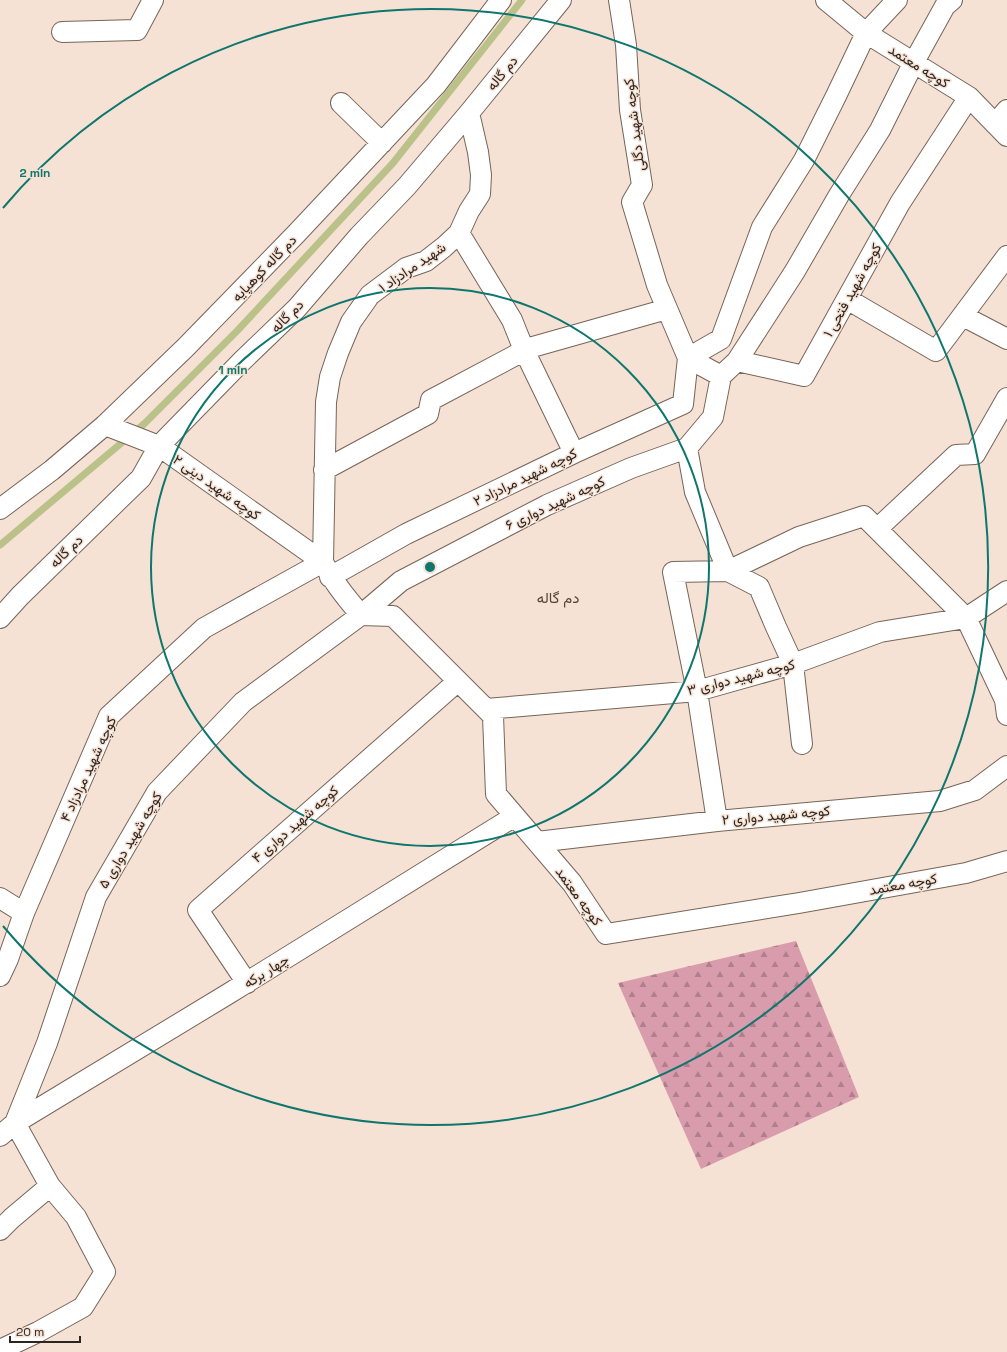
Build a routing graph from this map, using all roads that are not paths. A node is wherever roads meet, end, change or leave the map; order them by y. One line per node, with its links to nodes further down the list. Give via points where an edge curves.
1 (153, 0): 8 (street, via 137,30)
2 (501, 0): 15 (street, دم گاله کوهپایه, via 436,84)
3 (561, 0): 13 (street, دم گاله)
4 (619, 0): 19 (street, کوچه شهید دگلی, via 626,45 630,110 642,185 632,202)
5 (826, 0): 9 (street, کوچه معتمد)
6 (897, 0): 9 (street)
7 (952, 0): 10 (street, via 945,6)
8 (62, 32)
9 (866, 32): 10 (street, کوچه معتمد); 23 (street, via 804,160 762,227 721,339)
10 (914, 62): 11 (street, کوچه معتمد); 24 (street, via 880,130)
11 (969, 97): 14 (street, کوچه معتمد); 18 (street, کوچه شهید فتحی ۱, via 900,203)
12 (341, 103): 15 (street)
13 (469, 113): 16 (street, شهید مرادزاد ۱, via 478,152 480,194); 28 (street, دم گاله, via 297,308)
14 (1003, 123)
15 (382, 143): 27 (street, دم گاله کوهپایه, via 186,347)
16 (459, 233): 22 (street, via 512,320); 31 (street, شهید مرادزاد ۱, via 426,261 406,268 370,295 351,322 330,377 326,402)
17 (1007, 256): 20 (street)
18 (847, 299): 20 (street, via 936,351); 24 (street, کوچه شهید فتحی ۱, via 804,376)
19 (667, 309): 22 (street); 23 (street, کوچه شهید دگلی)
20 (963, 316): 21 (street)
21 (1007, 339)
22 (524, 350): 30 (street); 31 (street, via 431,400 428,414)
23 (688, 358): 25 (street); 30 (street, کوچه شهید مرادزاد ۲, via 683,404)
24 (737, 361): 25 (street)
25 (721, 376): 29 (street, via 713,417)
26 (1007, 398): 33 (street, via 975,454 956,455)
27 (104, 425): 28 (street, کوچه شهید دینی ۲); 32 (street, دم گاله کوهپایه, via 52,470)
28 (159, 446): 34 (street, کوچه شهید دینی ۲); 38 (street, دم گاله, via 141,478)
29 (687, 448): 35 (street, via 695,492); 37 (street, کوچه شهید دواری ۶, via 631,468 540,509 401,581)
30 (574, 453): 34 (street, کوچه شهید مرادزاد ۲)
31 (324, 470): 34 (street, شهید مرادزاد ۱)
32 (0, 509)
33 (877, 529): 35 (street, via 864,516 800,537); 39 (street)
34 (326, 570): 37 (street, کوچه شهید دینی ۲); 52 (street, کوچه شهید مرادزاد ۴, via 204,628 109,716)
35 (728, 571): 40 (street, via 759,587); 42 (street, via 673,572)
36 (1007, 591): 39 (street)
37 (361, 615): 41 (street, کوچه معتمد, via 393,616); 55 (street, کوچه شهید دواری ۵, via 243,702 156,792 96,897)
38 (0, 618)
39 (966, 618): 40 (street, کوچه شهید دواری ۳, via 880,632); 44 (street, via 1005,700)
40 (793, 664): 42 (street, کوچه شهید دواری ۳); 45 (street)
41 (458, 681): 43 (street, کوچه معتمد); 54 (street, کوچه شهید دواری ۴, via 198,910)
42 (697, 690): 43 (street, کوچه شهید دواری ۳); 48 (street)
43 (486, 709): 47 (street, کوچه معتمد, via 493,716 496,794)
44 (1007, 715)
45 (802, 744)
46 (1007, 766): 48 (street, کوچه شهید دواری ۲, via 975,790 940,801)
47 (515, 816): 49 (street, کوچه معتمد); 54 (street, چهار برکه)
48 (717, 821): 49 (street, کوچه شهید دواری ۲)
49 (537, 842): 50 (street, کوچه معتمد, via 572,883 606,934 799,903 958,874)
50 (1007, 861)
51 (0, 898): 52 (street)
52 (24, 913): 53 (street, کوچه شهید مرادزاد ۴)
53 (0, 976)
54 (247, 982): 55 (street, چهار برکه)
55 (15, 1123): 56 (street, کوچه شهید دواری ۵); 57 (street)
56 (0, 1136)
57 (50, 1186): 58 (street); 59 (street, via 76,1217 105,1272 83,1307)
58 (0, 1230)
59 (0, 1350)

